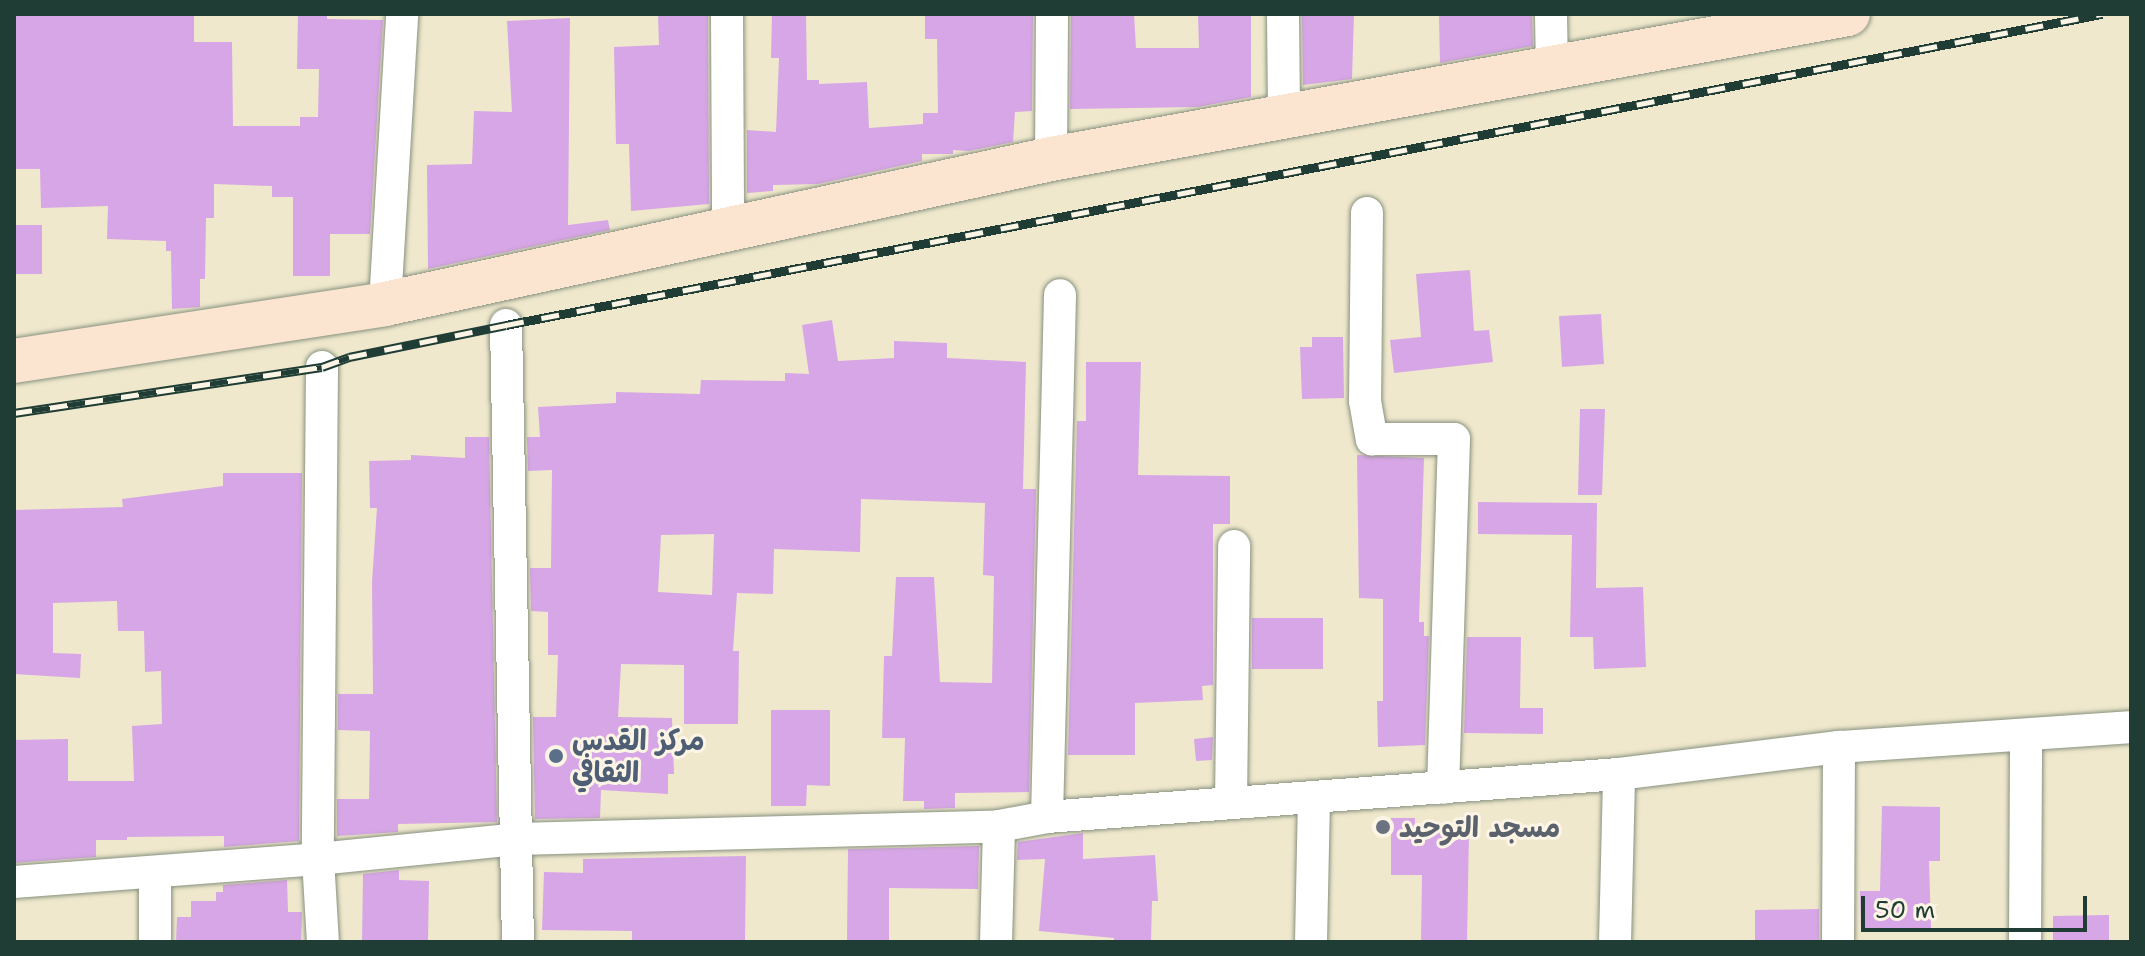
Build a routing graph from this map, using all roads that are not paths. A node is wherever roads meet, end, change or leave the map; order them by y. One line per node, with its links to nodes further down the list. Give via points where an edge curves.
1 (402, 14): 13 (street)
2 (727, 14): 11 (street)
3 (1052, 14): 9 (street)
4 (1283, 14): 8 (street)
5 (1551, 14): 7 (street)
6 (1833, 15): 7 (street)
7 (1552, 71): 8 (street)
8 (1284, 117): 9 (street)
9 (1051, 159): 11 (street)
10 (1367, 213): 22 (street, via 1365,401 1372,439 1454,439)
11 (728, 230): 13 (street)
12 (1060, 295): 25 (street)
13 (385, 304): 15 (street)
14 (506, 325): 27 (street)
15 (14, 361)
16 (322, 367): 28 (street)
17 (1234, 546): 24 (street)
18 (2131, 727): 19 (street)
19 (2026, 737): 20 (street, via 1980,735); 38 (street)
20 (1839, 747): 21 (street); 37 (street)
21 (1619, 774): 22 (street); 36 (street)
22 (1443, 788): 23 (street)
23 (1314, 797): 24 (street); 35 (street)
24 (1231, 803): 25 (street)
25 (1047, 817): 26 (street)
26 (999, 826): 27 (street); 34 (street)
27 (517, 839): 28 (street); 33 (street)
28 (318, 859): 29 (street); 32 (street)
29 (155, 872): 30 (street); 31 (street)
30 (14, 882)
31 (155, 942)
32 (323, 942)
33 (518, 942)
34 (996, 942)
35 (1311, 942)
36 (1615, 942)
37 (1838, 942)
38 (2025, 942)

